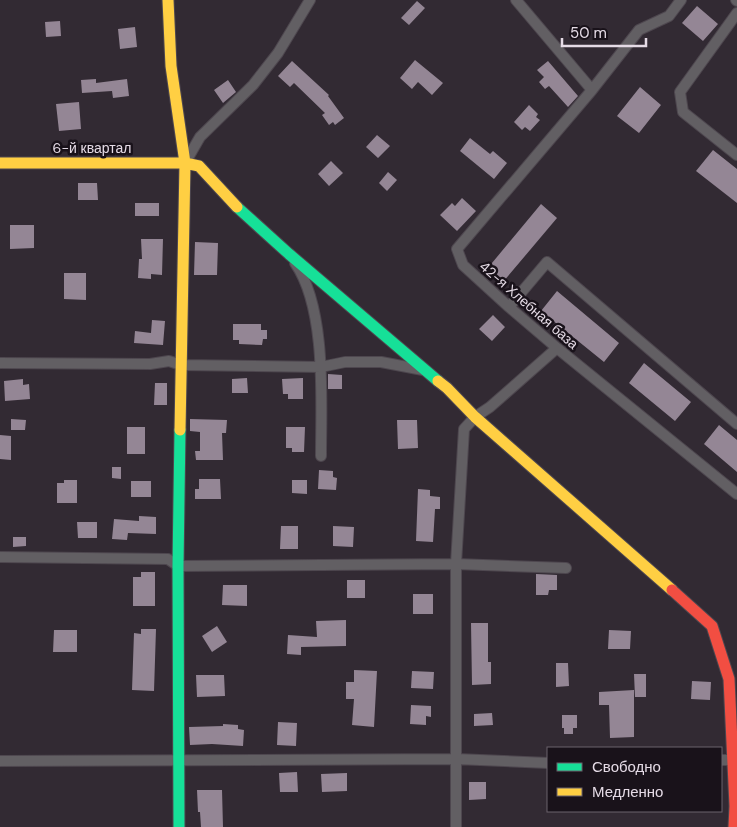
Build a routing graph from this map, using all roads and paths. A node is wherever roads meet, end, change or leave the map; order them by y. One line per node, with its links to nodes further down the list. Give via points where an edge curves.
1 (168, 0): 9 (street, via 171,66)
2 (310, 0): 9 (street, via 273,59 200,138)
3 (516, 0): 6 (street)
4 (681, 0): 6 (street, 42-я Хлебная база, via 669,16 639,30)
5 (737, 13): 7 (street, via 680,92 683,112)
6 (592, 90): 11 (street, 42-я Хлебная база, via 457,250 463,265)
7 (737, 155)
8 (0, 163): 9 (street, 6-й квартал)
9 (185, 163): 10 (street, via 199,166 230,200); 14 (street)
10 (289, 254): 15 (street, via 302,273 310,297); 16 (street)
11 (509, 307): 12 (street, 42-я Хлебная база); 18 (street, via 547,262)
12 (557, 348): 17 (street); 20 (street, 42-я Хлебная база)
13 (0, 363): 14 (street, via 150,364 169,361)
14 (181, 365): 15 (street); 23 (street)
15 (321, 367): 16 (street, via 345,362 381,362); 19 (street)
16 (424, 371): 17 (street, via 447,388)
17 (475, 417): 22 (street, via 464,429); 25 (street, via 712,626 729,679)
18 (737, 424)
19 (321, 456)
20 (737, 494)
21 (0, 557): 23 (street, via 168,559)
22 (456, 564): 23 (street); 24 (street); 26 (street)
23 (178, 566): 27 (street)
24 (566, 568)
25 (735, 758): 28 (street); 33 (street)
26 (456, 759): 27 (street); 30 (street); 32 (street)
27 (180, 760): 29 (street); 31 (street)
28 (722, 760)
29 (0, 762)
30 (547, 763)
31 (179, 827)
32 (456, 827)
33 (734, 827)

